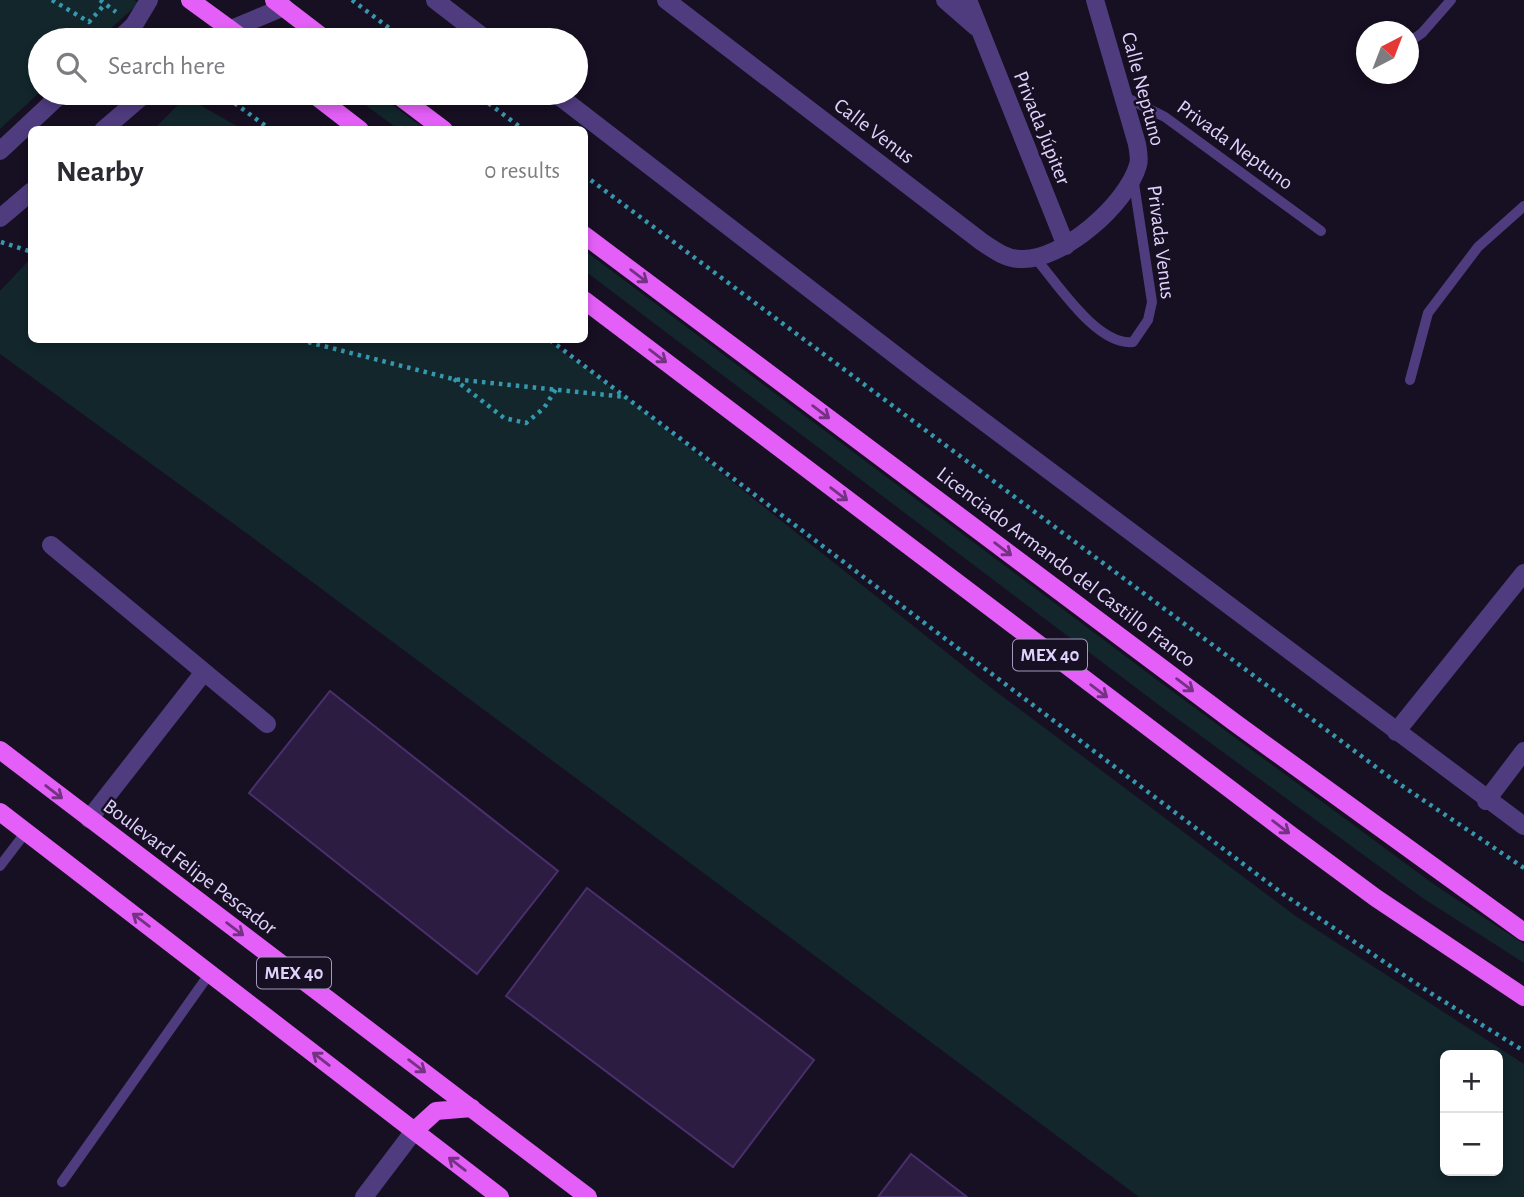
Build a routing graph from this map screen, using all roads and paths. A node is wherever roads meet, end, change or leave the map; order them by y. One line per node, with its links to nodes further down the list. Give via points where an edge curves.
1 (52, 0): 11 (path, via 89,22)
2 (149, 0): 14 (street)
3 (190, 0): 15 (main road)
4 (352, 0): 18 (path)
5 (435, 0): 19 (street)
6 (666, 0): 45 (street, Calle Venus, via 982,242 1018,260)
7 (945, 0): 13 (street, Privada Júpiter)
8 (968, 0): 13 (street, Privada Júpiter)
9 (1095, 0): 21 (street, Calle Neptuno)
10 (1451, 0): 20 (lane)
11 (105, 4)
12 (279, 4): 16 (street); 17 (main road)
13 (976, 27): 43 (street, Privada Júpiter)
14 (130, 28)
15 (229, 28)
16 (232, 28)
17 (310, 28)
18 (389, 28)
19 (471, 28)
20 (1419, 35)
21 (1123, 96): 35 (street, Calle Neptuno, via 1137,144 1139,163); 40 (lane, Privada Neptuno, via 1165,117)
22 (49, 105): 34 (street)
23 (132, 105): 29 (street)
24 (237, 105): 30 (path)
25 (328, 105): 31 (main road)
26 (411, 105): 32 (main road)
27 (491, 105): 33 (path)
28 (571, 105): 57 (street)
29 (108, 126)
30 (266, 126)
31 (355, 126)
32 (439, 126)
33 (519, 126)
34 (0, 151)
35 (1133, 177): 43 (street, Calle Neptuno, via 1102,217); 45 (lane, Privada Venus, via 1153,302 1148,320 1133,342 1114,341 1099,331)
36 (588, 178): 66 (path, via 1392,779)
37 (28, 194): 39 (street)
38 (1524, 206): 50 (lane, via 1478,247 1428,313)
39 (0, 218)
40 (1321, 231)
41 (588, 238): 67 (main road, Licenciado Armando del Castillo Franco, one-way to 67, via 1234,722)
42 (0, 241): 44 (path)
43 (1066, 246): 45 (street, Calle Venus)
44 (28, 251)
45 (1036, 258)
46 (588, 303): 69 (main road, MEX 40, one-way to 69, via 1292,836)
47 (312, 343): 49 (path)
48 (554, 343): 52 (path)
49 (453, 379): 51 (path); 51 (path, via 504,418 526,423 544,408)
50 (1410, 380)
51 (556, 389): 52 (path)
52 (626, 397): 70 (path, via 1283,894)
53 (51, 545): 55 (street)
54 (1524, 573): 57 (street)
55 (204, 672): 56 (street); 62 (street)
56 (267, 724)
57 (1396, 732): 60 (street)
58 (0, 750): 62 (main road, Boulevard Felipe Pescador / MEX 40, one-way to 62)
59 (1524, 751): 60 (street)
60 (1486, 801): 63 (street)
61 (0, 812): 64 (main road, MEX 40)
62 (89, 819): 71 (main road, Boulevard Felipe Pescador / MEX 40, one-way to 71)
63 (1524, 827)
64 (26, 832): 65 (lane); 68 (main road, MEX 40, one-way to 64)
65 (0, 866)
66 (1524, 868)
67 (1524, 932)
68 (210, 973): 72 (main road, MEX 40, one-way to 68); 73 (lane)
69 (1524, 997)
70 (1524, 1051)
71 (472, 1108): 72 (main road, via 436,1111); 76 (main road, Boulevard Felipe Pescador / MEX 40)
72 (414, 1130): 74 (street); 75 (main road, MEX 40, one-way to 72)
73 (62, 1182)
74 (364, 1197)
75 (500, 1197)
76 (588, 1197)

